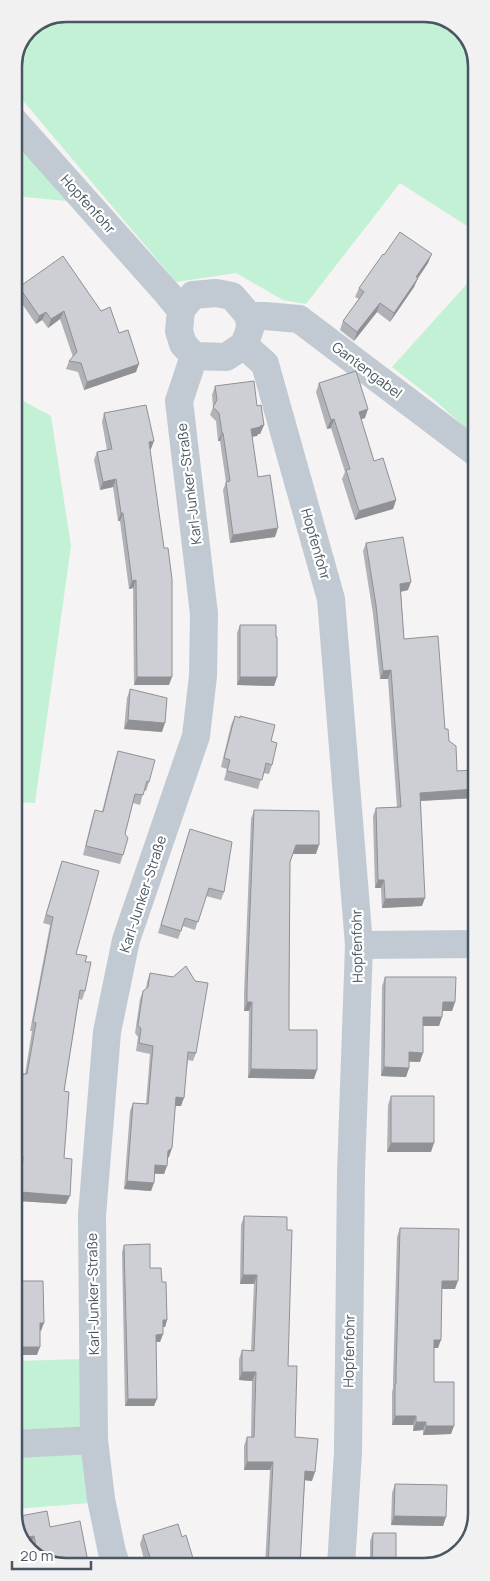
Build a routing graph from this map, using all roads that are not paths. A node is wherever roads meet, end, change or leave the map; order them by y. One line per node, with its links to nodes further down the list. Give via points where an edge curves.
1 (22, 130): 2 (street, Hopfenfohr)
2 (181, 310): 3 (street, via 193,295 216,293 232,296); 5 (street, via 179,331 183,344)
3 (249, 316): 4 (street, via 250,329); 6 (street, Gantengabel, via 299,318)
4 (244, 346): 5 (street, via 226,357); 8 (street, Hopfenfohr, via 266,364 331,598)
5 (194, 356): 9 (street, Karl-Junker-Straße, via 179,401 204,614 203,676 196,736 126,940 107,1032 92,1214)
6 (468, 447)
7 (468, 944): 8 (street)
8 (359, 945): 12 (street, Hopfenfohr, via 351,1172 348,1452)
9 (94, 1440): 10 (street); 11 (street, Karl-Junker-Straße, via 101,1499)
10 (22, 1444)
11 (114, 1558)
12 (341, 1558)

